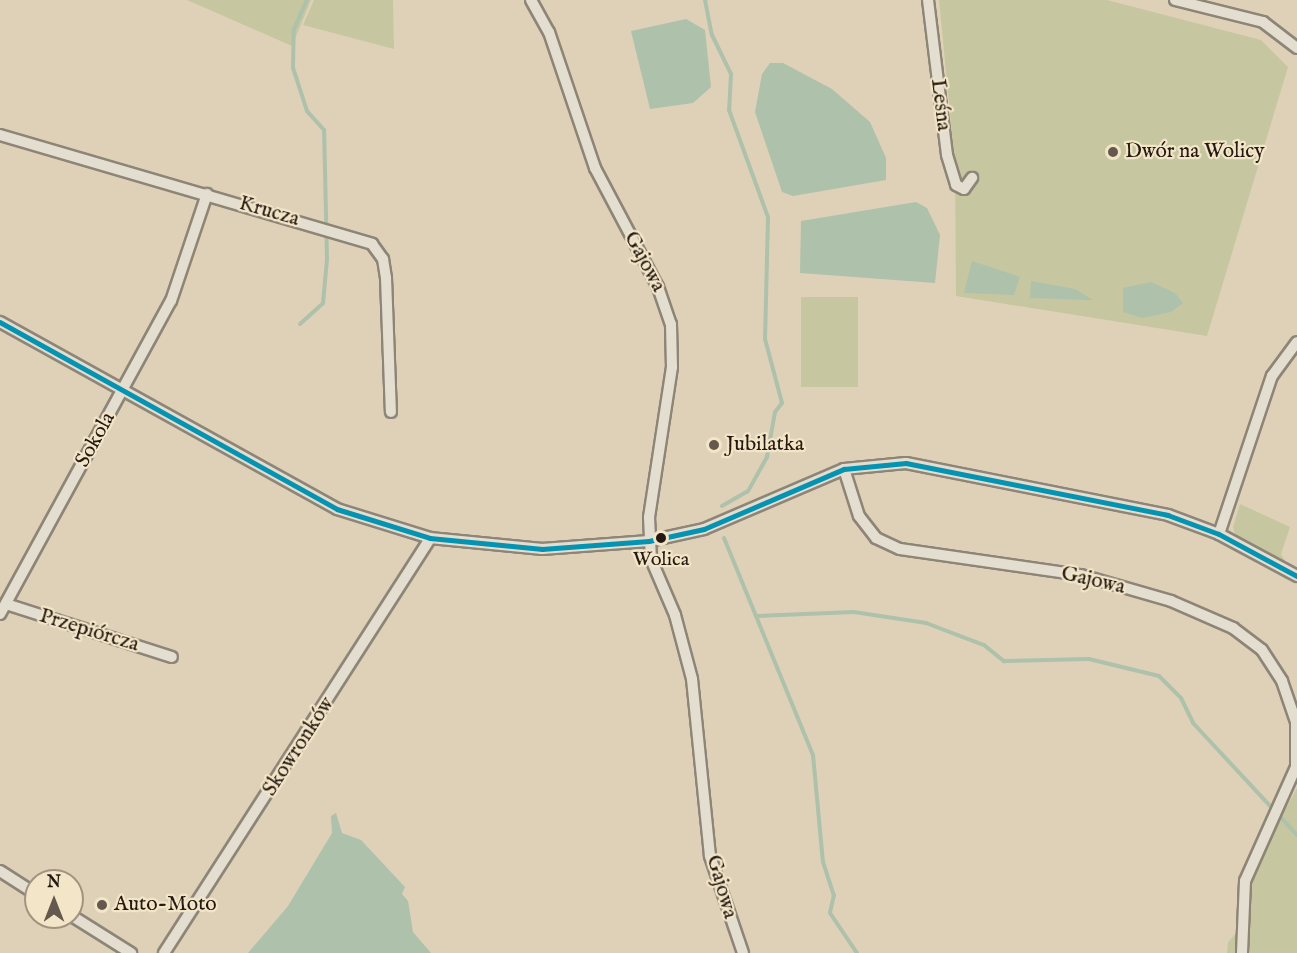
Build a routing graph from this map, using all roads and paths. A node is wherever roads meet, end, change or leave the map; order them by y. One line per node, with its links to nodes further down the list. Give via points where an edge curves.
1 (531, 0): 15 (street, Gajowa, via 549,32 595,168 658,287 671,324 672,367)
2 (928, 0): 6 (street, Leśna, via 947,155 956,185 964,189)
3 (1175, 0): 4 (street, via 1263,22)
4 (1297, 48)
5 (0, 135): 7 (street, Krucza)
6 (972, 178)
7 (207, 194): 10 (street, Sokola, via 171,301); 11 (street, Krucza, via 372,244 383,259)
8 (0, 322): 10 (street)
9 (1297, 342): 13 (street, via 1272,376)
10 (125, 390): 14 (street, via 337,509); 17 (street, Sokola)
11 (391, 412)
12 (844, 469): 13 (street, via 906,463 1128,505); 15 (street, via 719,522); 20 (street, Gajowa, via 860,516 876,538 900,549 1080,575 1171,601 1233,628 1262,650 1282,681)
13 (1219, 534): 16 (street)
14 (430, 538): 15 (street, via 542,549); 25 (street, Skowronków)
15 (649, 541): 26 (street, Gajowa, via 654,577 675,615 692,679 710,856)
16 (1297, 576)
17 (6, 604): 18 (street, Sokola); 19 (street, Przepiórcza)
18 (0, 614)
19 (172, 657)
20 (1296, 722): 27 (street, Gajowa, via 1296,767 1245,881)
21 (0, 870): 22 (street)
22 (24, 886)
23 (84, 924): 24 (street)
24 (131, 953)
25 (164, 953)
26 (743, 953)
27 (1242, 953)

